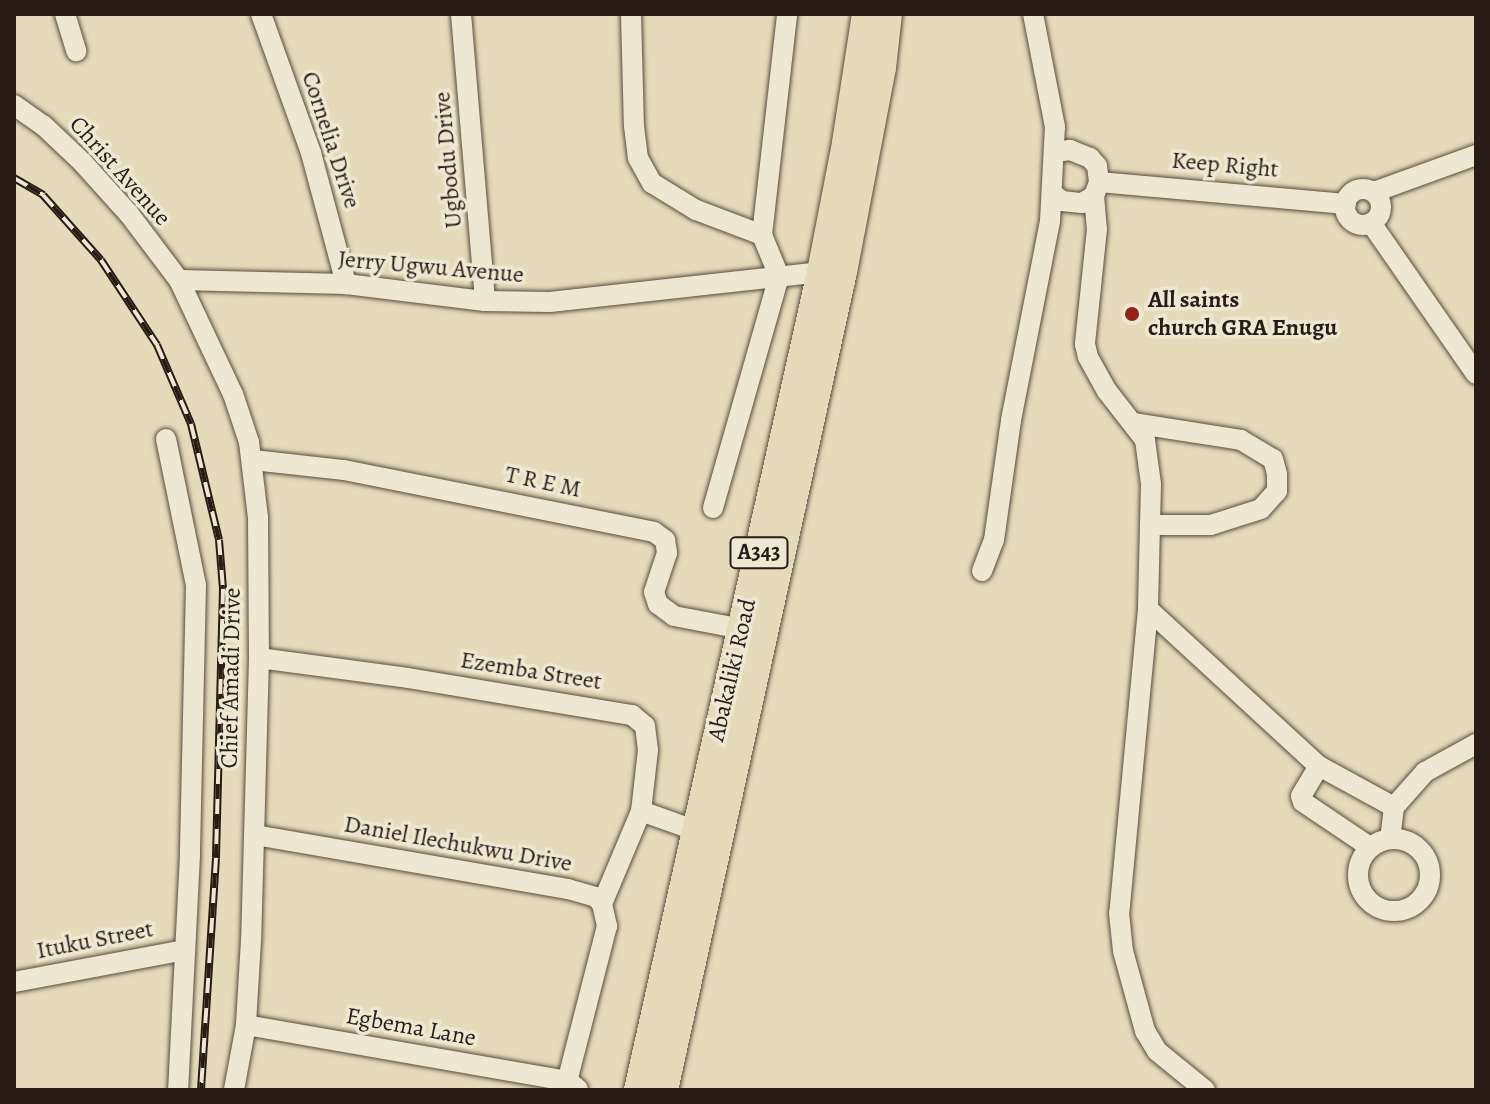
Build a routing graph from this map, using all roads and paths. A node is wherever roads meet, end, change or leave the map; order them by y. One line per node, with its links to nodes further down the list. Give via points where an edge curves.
1 (65, 14): 9 (street)
2 (261, 14): 22 (street, Cornelia Drive, via 311,153)
3 (461, 14): 23 (street, Ugbodu Drive)
4 (631, 14): 18 (street, via 634,126 638,158 652,183 696,210)
5 (787, 14): 18 (street)
6 (866, 14): 19 (highway, Abakaliki Road / A343)
7 (888, 14): 50 (highway, Abakaliki Road / A343, via 843,272)
8 (1033, 14): 11 (street)
9 (76, 51)
10 (14, 105): 21 (street, Christ Avenue, via 83,163)
11 (1055, 152): 13 (street, via 1070,150 1090,158 1097,166); 15 (street)
12 (1476, 155): 14 (street)
13 (1096, 189): 15 (street, via 1075,204); 16 (street, Keep Right); 25 (street, via 1096,252 1085,344 1107,391)
14 (1374, 192): 16 (street, via 1360,189); 17 (street, via 1381,208)
15 (1053, 194): 30 (street, via 994,540)
16 (1346, 204): 17 (street, via 1353,221)
17 (1371, 223): 24 (street)
18 (762, 235): 20 (street)
19 (821, 272): 20 (street, Jerry Ugwu Avenue); 32 (highway, Abakaliki Road / A343)
20 (779, 276): 23 (street, Jerry Ugwu Avenue, via 607,298); 28 (street)
21 (179, 280): 22 (street, Jerry Ugwu Avenue); 27 (street, Chief Amadi Drive, via 233,394)
22 (346, 284): 23 (street, Jerry Ugwu Avenue)
23 (485, 301)
24 (1476, 374)
25 (1133, 423): 29 (street, via 1145,440 1149,459); 29 (street, via 1251,444 1273,459 1277,474 1277,491 1261,509 1211,525)
26 (166, 439): 43 (street, via 196,585)
27 (253, 460): 32 (street, T R E M, via 344,470 654,532 665,540 667,553 654,592 658,604 674,616); 33 (street, Chief Amadi Drive)
28 (713, 508)
29 (1150, 525): 31 (street)
30 (982, 571)
31 (1148, 609): 35 (street); 51 (street, via 1119,913 1145,1031 1157,1051)
32 (742, 629): 38 (highway, Abakaliki Road / A343)
33 (259, 658): 37 (street, Ezemba Street, via 632,715 645,726 648,750); 39 (street, Chief Amadi Drive)
34 (1476, 744): 36 (street, via 1425,772)
35 (1319, 766): 36 (street); 41 (street, via 1301,796 1303,802)
36 (1394, 807): 40 (street)
37 (641, 811): 38 (street); 42 (street, Ezemba Street)
38 (697, 831): 49 (highway, Abakaliki Road / A343)
39 (255, 835): 42 (street, Daniel Ilechukwu Drive, via 568,889); 45 (street, Chief Amadi Drive)
40 (1390, 838): 41 (street); 41 (street, via 1419,849 1430,876 1423,896 1407,909 1387,911 1369,902 1358,884 1359,864)
41 (1370, 847)
42 (602, 904): 46 (street, via 607,926 578,1027)
43 (185, 950): 44 (street, Ituku Street); 47 (street)
44 (14, 982)
45 (246, 1025): 46 (street, Egbema Lane); 48 (street, Chief Amadi Drive)
46 (571, 1087)
47 (178, 1090)
48 (234, 1090)
49 (638, 1090)
50 (664, 1090)
51 (1205, 1090)

